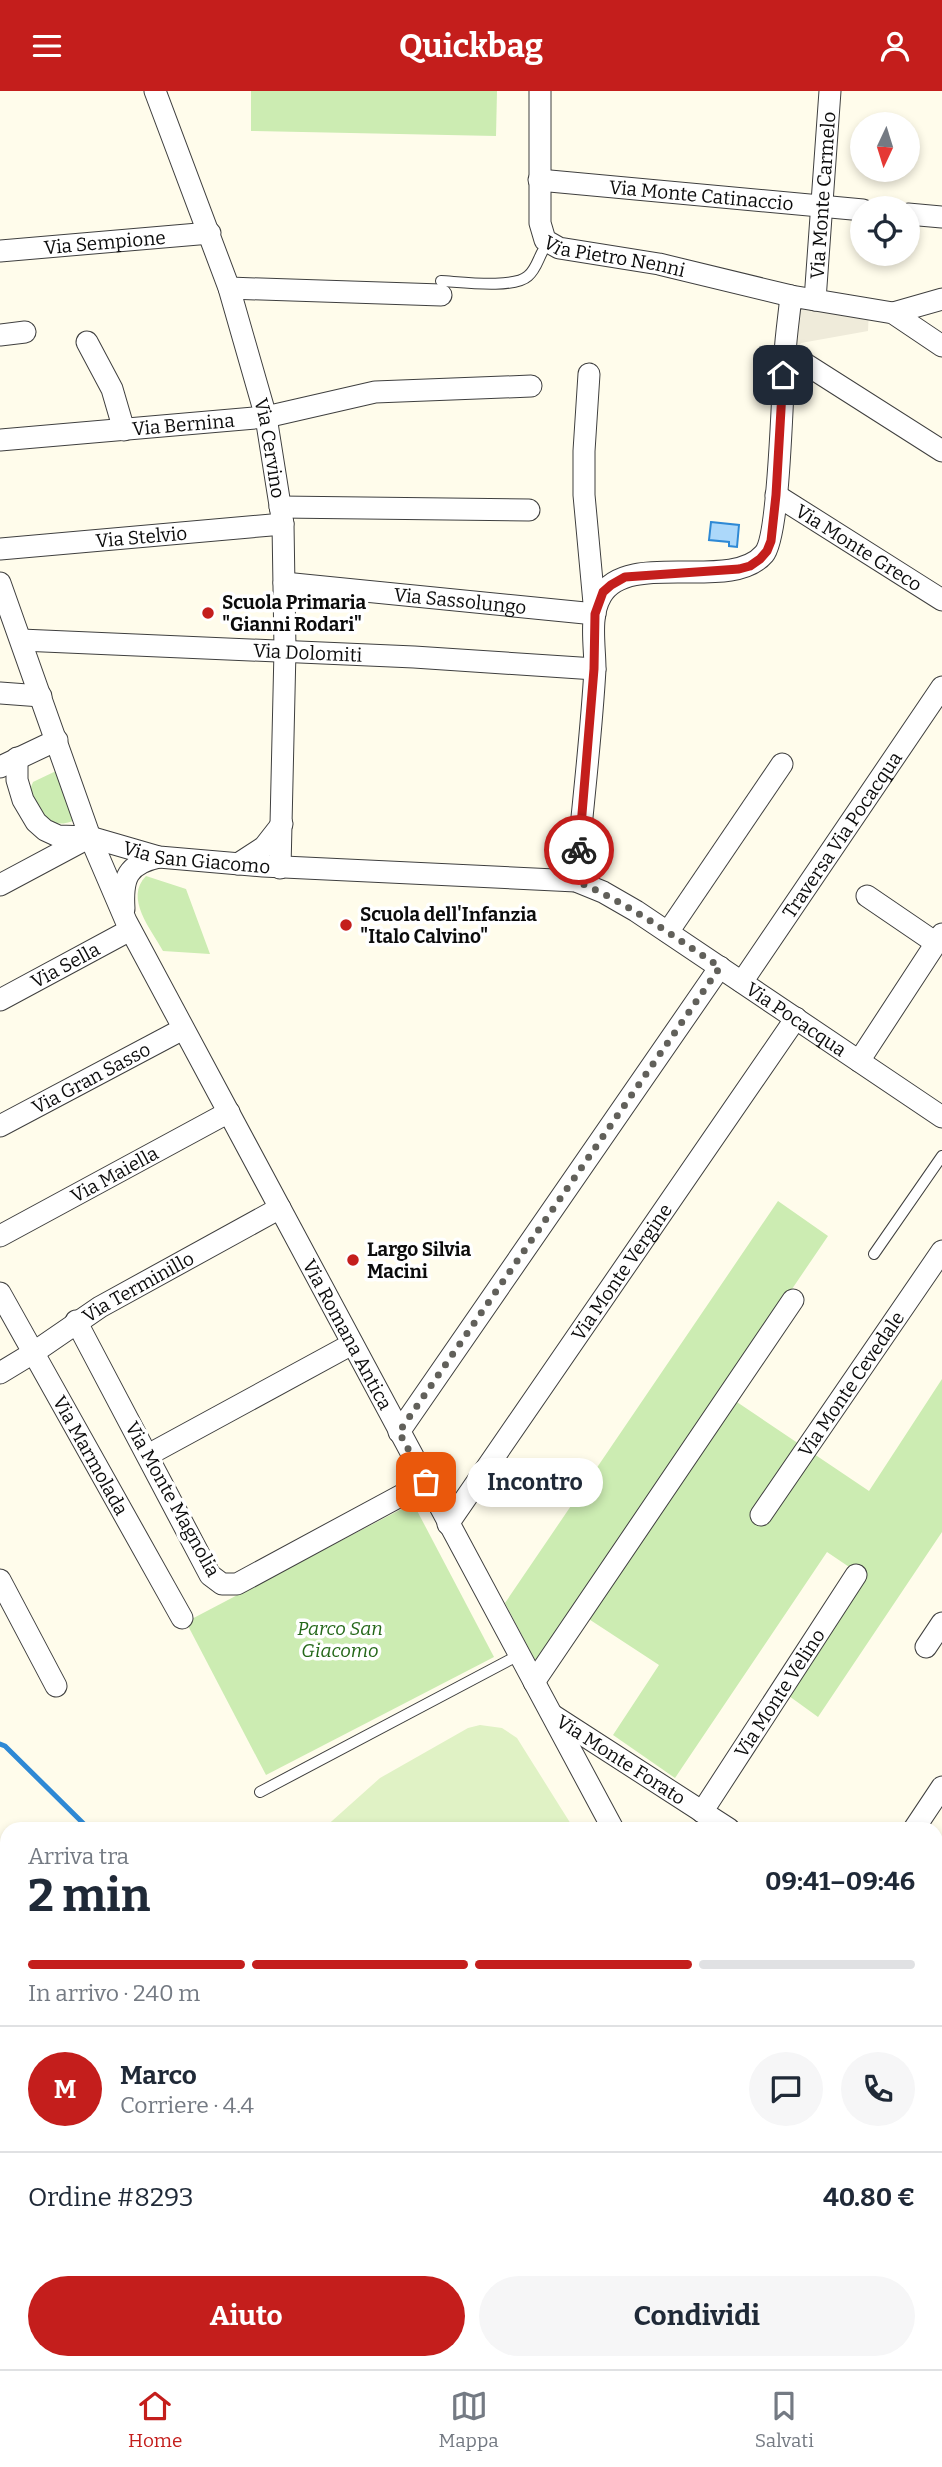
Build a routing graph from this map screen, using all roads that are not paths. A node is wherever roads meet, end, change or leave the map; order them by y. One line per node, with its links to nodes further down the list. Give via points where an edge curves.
1 (155, 91): 9 (street, Via Cervino)
2 (540, 91): 4 (street, Via Pietro Nenni)
3 (830, 91): 5 (street, Via Monte Carmelo)
4 (539, 180): 5 (street, Via Monte Catinaccio); 10 (street, Via Pietro Nenni, via 540,228)
5 (822, 206): 6 (street, Via Monte Catinaccio); 16 (street, Via Monte Carmelo)
6 (850, 209)
7 (920, 215): 8 (street)
8 (942, 217)
9 (210, 233): 11 (street, Via Sempione); 12 (street, Via Cervino)
10 (548, 243): 13 (lane, via 522,281); 14 (street, Via Pietro Nenni)
11 (0, 251)
12 (229, 288): 13 (street); 25 (street, Via Cervino)
13 (441, 288)
14 (791, 296): 16 (street, Via Pietro Nenni); 22 (street)
15 (942, 299): 17 (street)
16 (815, 300): 17 (street, Via Pietro Nenni)
17 (893, 313): 21 (street)
18 (25, 332): 19 (street)
19 (0, 335)
20 (87, 342): 26 (street, via 112,389)
21 (942, 346)
22 (785, 351): 28 (street); 29 (street)
23 (589, 374): 36 (street, via 584,495)
24 (531, 386): 25 (street, Via Bernina, via 375,392)
25 (267, 417): 26 (street, Via Bernina); 31 (street, Via Cervino)
26 (124, 430): 27 (street, Via Bernina)
27 (0, 440)
28 (942, 451)
29 (776, 495): 35 (street, Via Monte Greco); 36 (street, via 771,541 755,563 739,569 625,577 603,592)
30 (529, 510): 31 (street, Via Stelvio)
31 (281, 516): 32 (street, Via Stelvio); 33 (street, Via Cervino)
32 (0, 549)
33 (284, 583): 36 (street, Via Sassolungo); 38 (street, Via Cervino)
34 (2, 592): 37 (street)
35 (942, 600)
36 (595, 614): 39 (street)
37 (21, 640): 38 (street, Via Dolomiti); 42 (street)
38 (285, 650): 39 (street, Via Dolomiti); 46 (street, Via Cervino)
39 (594, 669): 51 (street)
40 (942, 687): 58 (street, Traversa Via Pocacqua)
41 (0, 693): 42 (street)
42 (41, 696): 43 (street)
43 (57, 740): 44 (street); 47 (street)
44 (9, 762): 47 (street, Via San Giacomo, via 36,823 58,836)
45 (782, 764): 55 (street)
46 (282, 824): 49 (street, via 264,847); 50 (street, Via Cervino)
47 (90, 837): 48 (street, Via San Giacomo); 52 (street); 54 (street, Via Romana Antica)
48 (159, 857): 49 (street, Via San Giacomo); 54 (street, via 142,862 128,874 123,896)
49 (238, 864): 50 (street, Via San Giacomo)
50 (281, 868): 51 (street, Via San Giacomo)
51 (576, 881): 55 (street, Via Pocacqua)
52 (0, 885)
53 (867, 896): 56 (street)
54 (128, 926): 59 (street, Via Sella); 61 (street, Via Romana Antica)
55 (668, 932): 57 (street, Via Pocacqua)
56 (939, 939): 62 (street)
57 (720, 967): 58 (street, Via Pocacqua); 77 (street)
58 (742, 982): 60 (street, Via Pocacqua)
59 (0, 1000)
60 (796, 1018): 62 (street, Via Pocacqua); 81 (street, Via Monte Vergine)
61 (183, 1028): 63 (street, Via Romana Antica); 65 (street, Via Gran Sasso)
62 (859, 1061): 64 (street, Via Pocacqua)
63 (229, 1112): 67 (street, Via Romana Antica); 68 (street, Via Maiella)
64 (942, 1117)
65 (0, 1126)
66 (942, 1156): 70 (lane)
67 (280, 1208): 73 (street, Via Terminillo); 74 (street, Via Romana Antica)
68 (0, 1236)
69 (942, 1251): 80 (street, Via Monte Cevedale)
70 (874, 1254)
71 (0, 1293): 75 (street, Via Marmolada)
72 (793, 1300): 88 (street)
73 (76, 1321): 75 (street, Via Terminillo); 78 (street, Via Monte Magnolia)
74 (352, 1344): 77 (street, Via Romana Antica); 78 (street)
75 (33, 1353): 76 (street, Via Terminillo); 84 (street, Via Marmolada)
76 (0, 1373)
77 (399, 1432): 79 (street, Via Romana Antica)
78 (148, 1455): 79 (street, Via Monte Magnolia, via 210,1574 226,1585 237,1584)
79 (426, 1482): 81 (street, Via Romana Antica)
80 (761, 1515)
81 (448, 1524): 87 (street, Via Romana Antica)
82 (856, 1575): 93 (street, Via Monte Velino)
83 (0, 1580): 89 (street)
84 (182, 1618)
85 (942, 1623): 86 (street)
86 (926, 1647)
87 (519, 1655): 88 (street, Via Romana Antica); 92 (lane)
88 (534, 1682): 90 (street, Via Romana Antica)
89 (55, 1686)
90 (551, 1714): 93 (street, Via Monte Forato); 94 (street, Via Romana Antica)
91 (942, 1787): 96 (street)
92 (260, 1792)
93 (702, 1812): 95 (street, Via Monte Forato)
94 (610, 1822)
95 (718, 1822)
96 (919, 1822)

